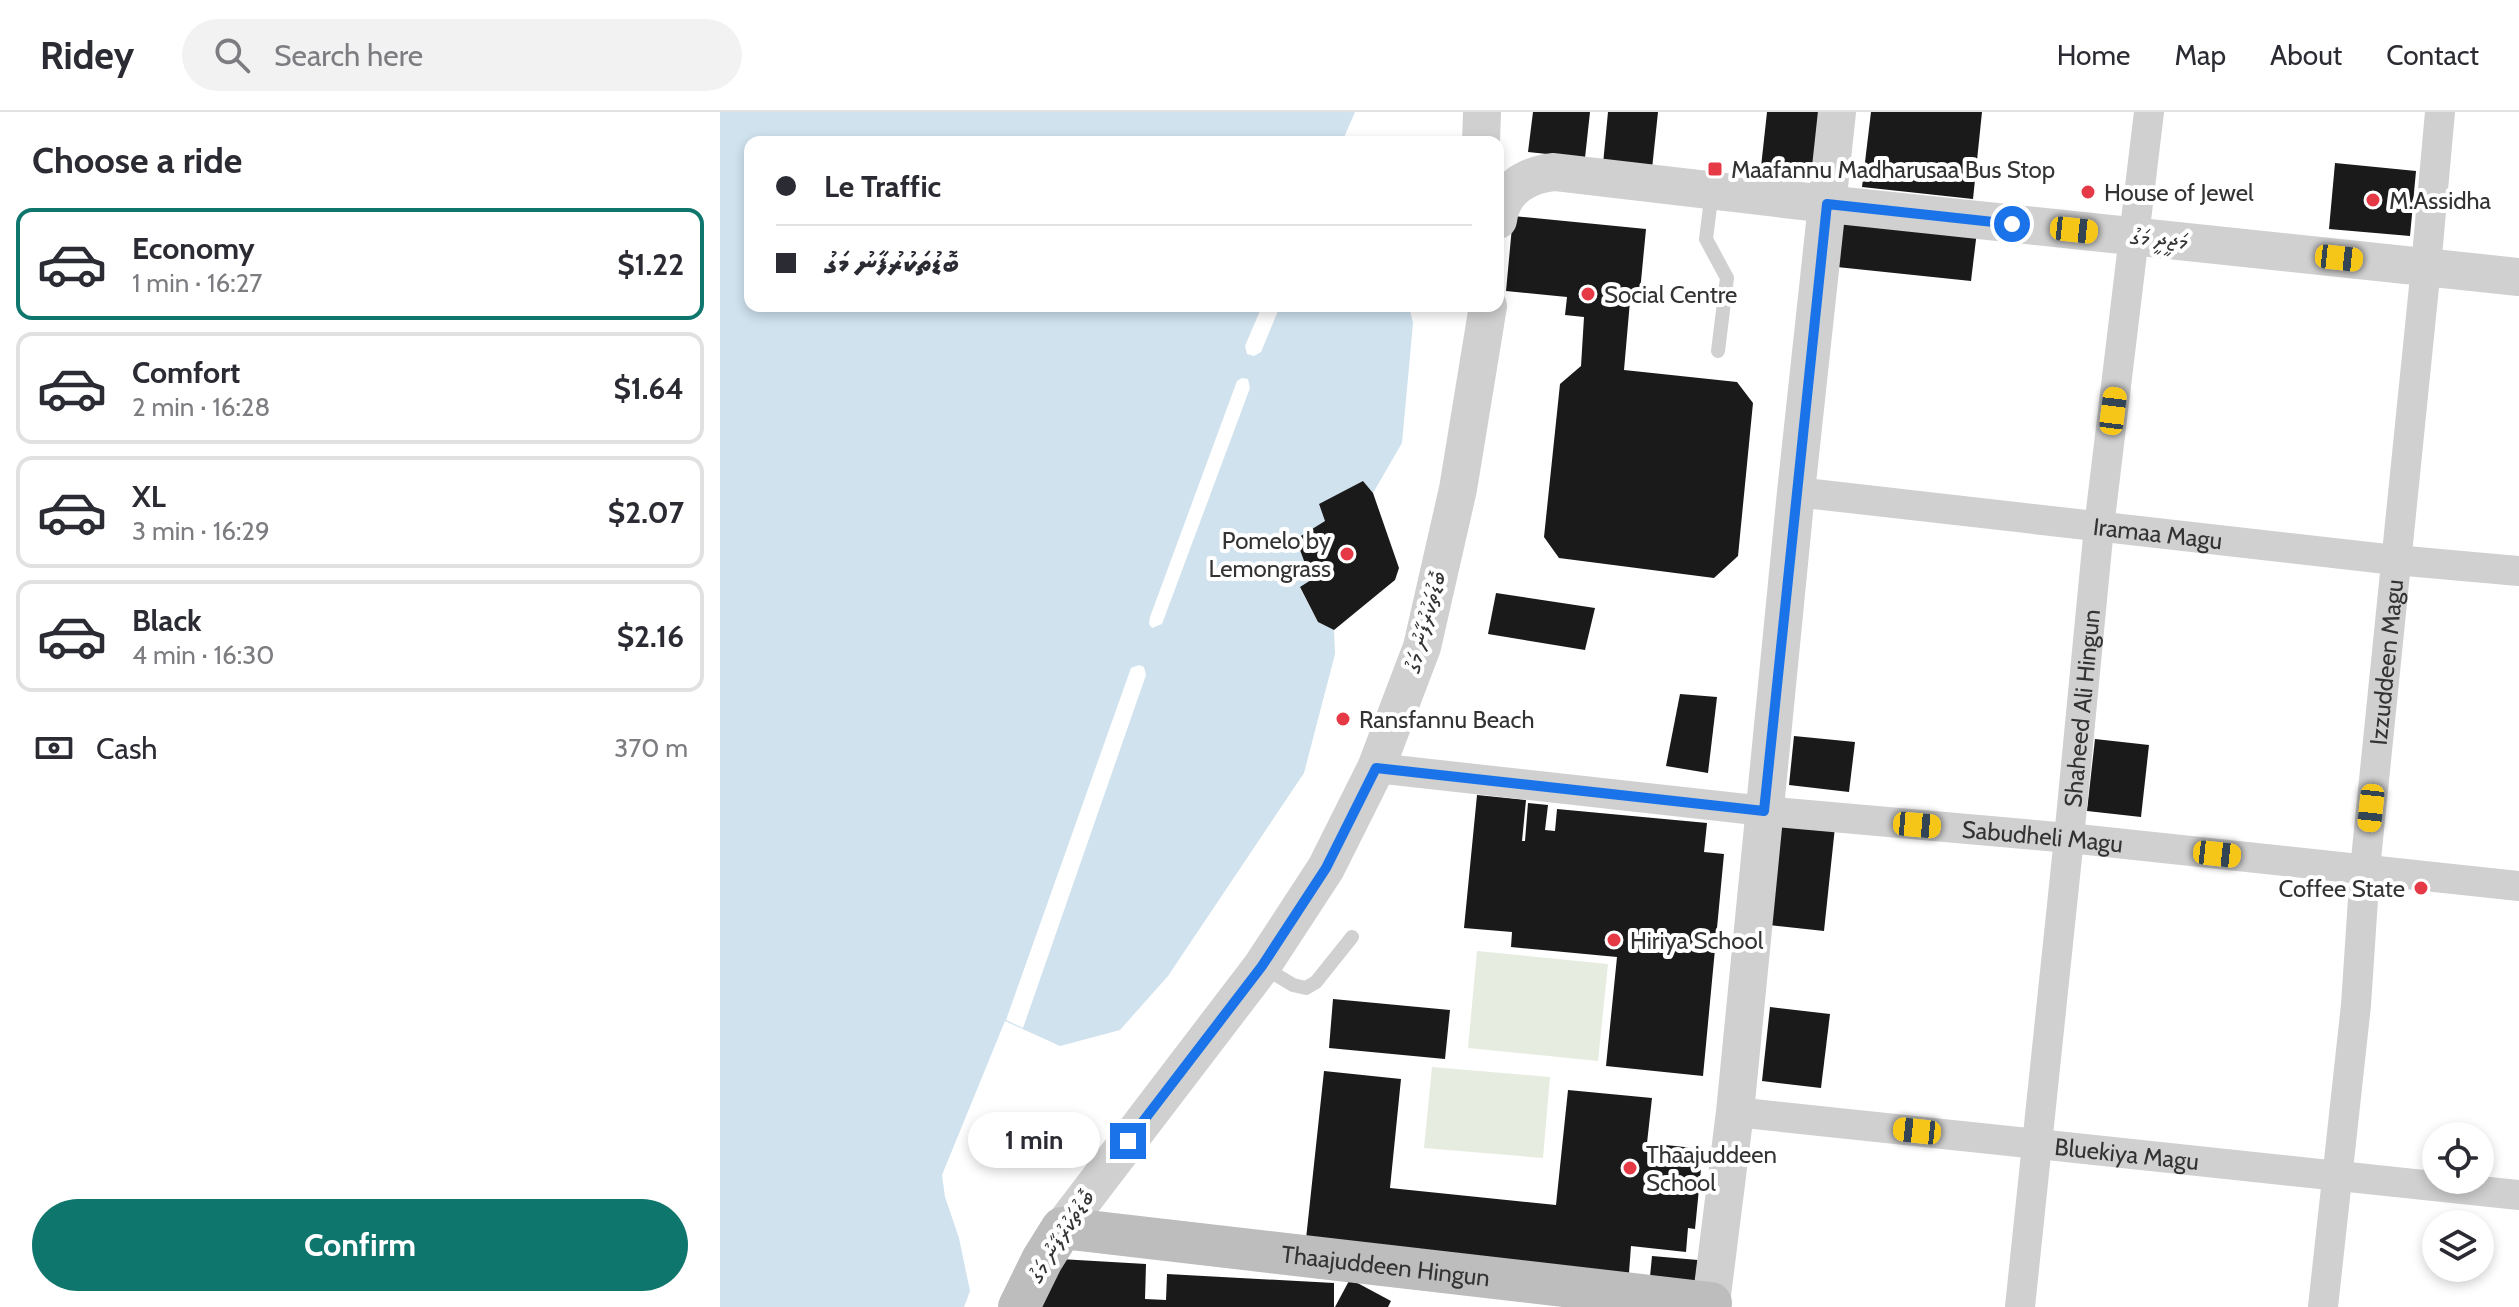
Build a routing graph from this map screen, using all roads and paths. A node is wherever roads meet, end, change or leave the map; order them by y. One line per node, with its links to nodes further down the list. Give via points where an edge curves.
1 (1482, 112): 5 (street)
2 (1837, 112): 8 (street)
3 (2149, 112): 9 (street, Shaheed Ali Hingun)
4 (2440, 112): 10 (street, Izzuddeen Magu)
5 (1481, 136)
6 (1712, 191): 7 (street, މަޖީދީ މަގު, via 1554,172 1536,174); 8 (street, މަޖީދީ މަގު); 13 (lane, via 1706,239 1727,278)
7 (1504, 203)
8 (1827, 204): 9 (street, މަޖީދީ މަގު); 14 (street)
9 (2135, 237): 10 (street, މަޖީދީ މަގު); 15 (street, Shaheed Ali Hingun)
10 (2426, 267): 11 (street, މަޖީދީ މަގު); 16 (street, Izzuddeen Magu)
11 (2519, 277)
12 (1487, 312): 18 (street, ބޮޑުތަކުރުފާނު މަގު, via 1458,489 1422,647)
13 (1718, 351)
14 (1796, 492): 15 (street, Iramaa Magu); 19 (street)
15 (2099, 527): 16 (street, Iramaa Magu); 20 (street, Shaheed Ali Hingun)
16 (2395, 560): 17 (street, Iramaa Magu); 21 (street, Izzuddeen Magu)
17 (2519, 571)
18 (1376, 768): 19 (street, Sabudheli Magu); 24 (street, ބޮޑުތަކުރުފާނު މަގު, via 1326,868)
19 (1764, 811): 20 (street, Sabudheli Magu); 25 (street)
20 (2069, 838): 21 (street, Sabudheli Magu); 26 (street, Shaheed Ali Hingun)
21 (2365, 869): 22 (street, Sabudheli Magu); 27 (street, Izzuddeen Magu)
22 (2519, 886)
23 (1352, 937): 24 (lane, via 1306,988)
24 (1262, 966): 29 (street, ބޮޑުތަކުރުފާނު މަގު)
25 (1735, 1112): 26 (street, Bluekiya Magu); 30 (street)
26 (2038, 1144): 27 (street, Bluekiya Magu); 32 (street, Shaheed Ali Hingun)
27 (2339, 1176): 28 (street, Bluekiya Magu); 33 (street, Izzuddeen Magu)
28 (2519, 1195)
29 (1062, 1228): 30 (main road, Thaajuddeen Hingun); 31 (main road, ބޮޑުތަކުރުފާނު މަގު)
30 (1711, 1305)
31 (1019, 1307)
32 (2020, 1307)
33 (2323, 1307)

